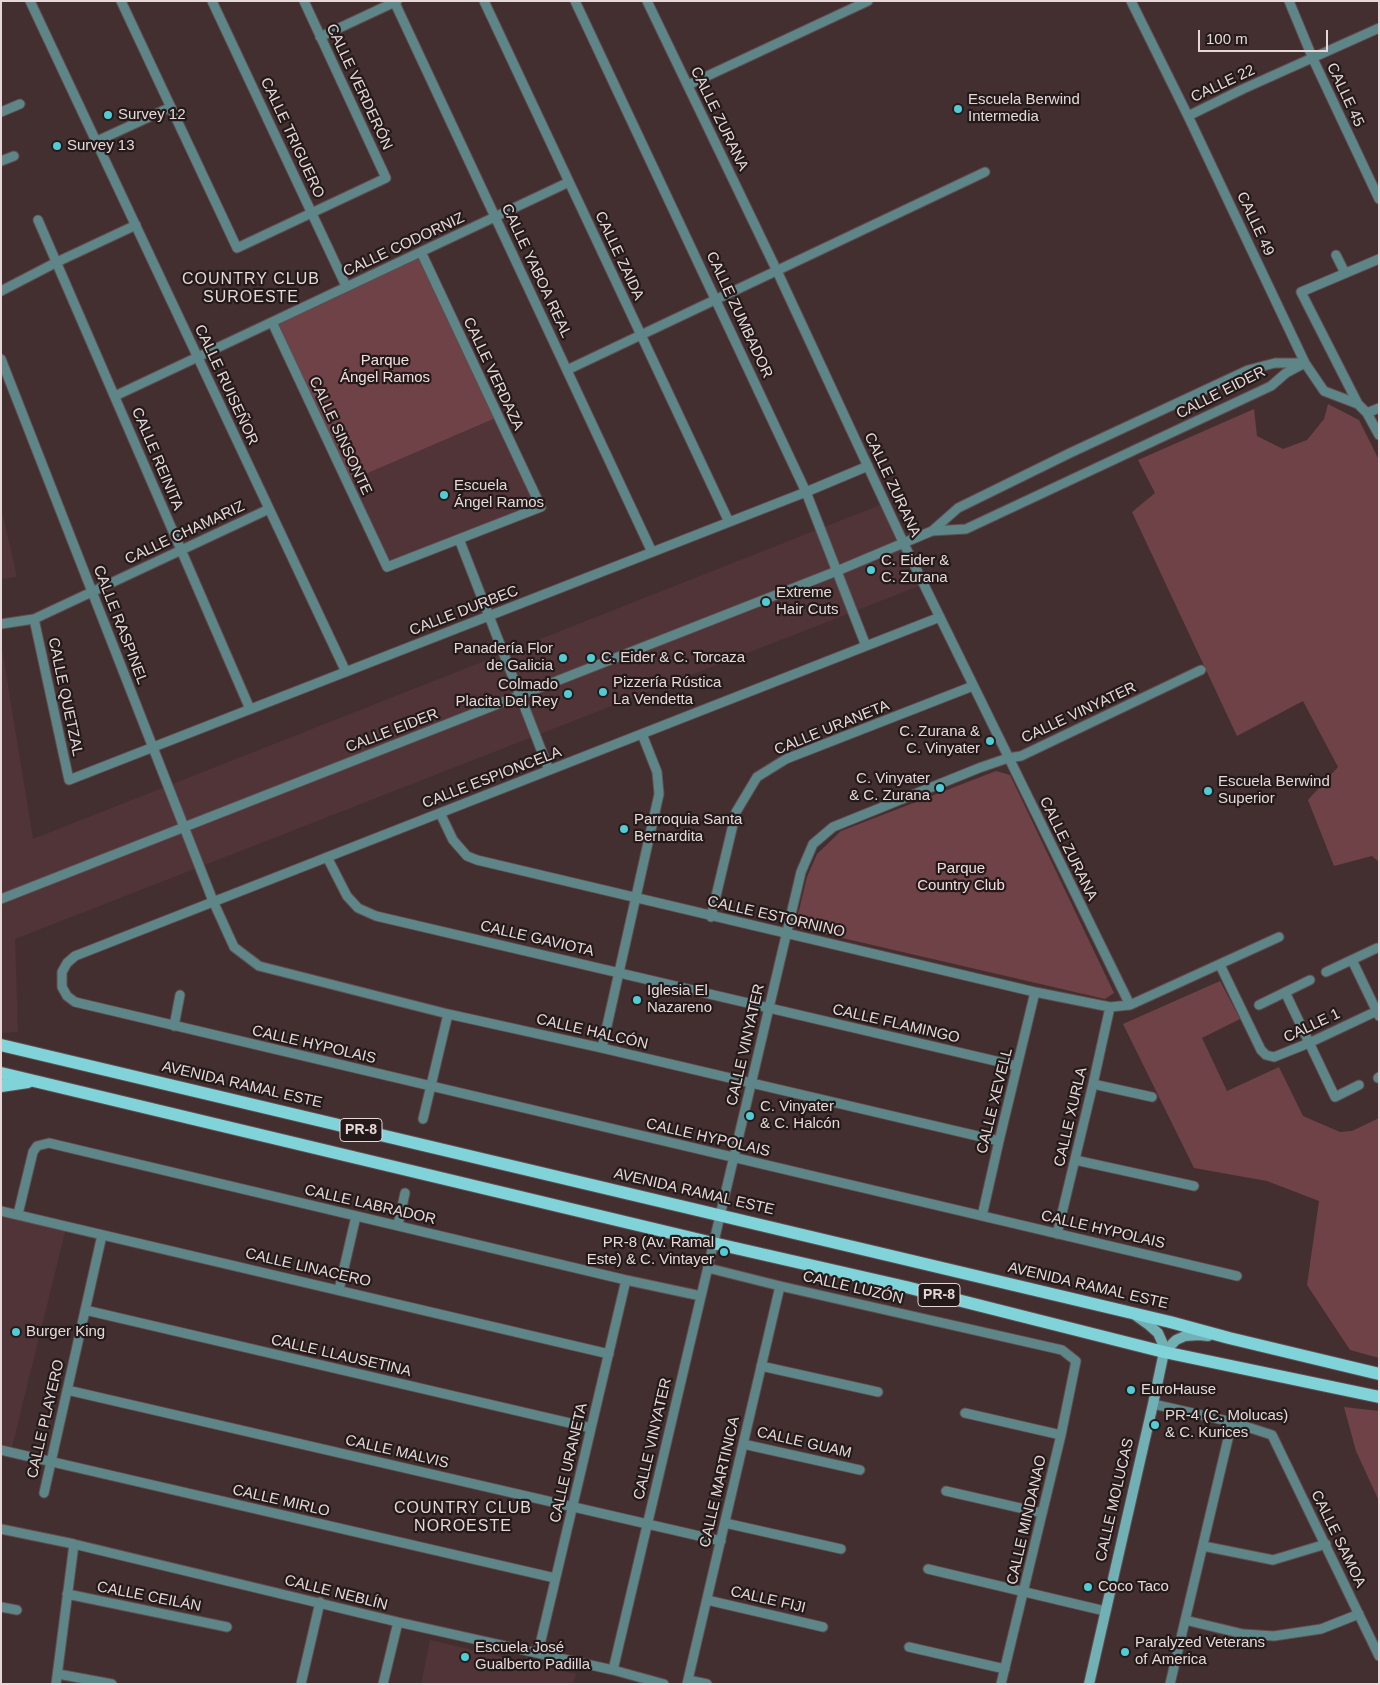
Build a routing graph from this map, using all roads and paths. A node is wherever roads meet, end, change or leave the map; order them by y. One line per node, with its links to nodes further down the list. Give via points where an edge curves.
1 (30, 1): 20 (street, CALLE RUISEÑOR)
2 (121, 1): 17 (street)
3 (212, 1): 26 (street, CALLE TRIGUERO)
4 (304, 1): 13 (street, CALLE VERDERÓN)
5 (484, 1): 24 (street, CALLE ZAIDA)
6 (575, 1): 38 (street, CALLE ZUMBADOR)
7 (647, 1): 15 (street, CALLE ZURANA)
8 (868, 1): 15 (street)
9 (1131, 1): 19 (street, CALLE 49)
10 (1289, 1): 14 (street, CALLE 45)
11 (395, 2): 13 (street); 27 (street, CALLE YABOA REAL)
12 (1379, 28): 14 (street, CALLE 22)
13 (320, 37): 26 (street, CALLE VERDERÓN, via 386,178)
14 (1313, 59): 19 (street, CALLE 22); 25 (street, CALLE 45)
15 (688, 85): 34 (street, CALLE ZURANA)
16 (20, 104): 18 (street)
17 (171, 107): 20 (street); 26 (street, via 237,248)
18 (1, 112)
19 (1188, 116): 43 (street, CALLE 49)
20 (97, 142): 29 (street, CALLE RUISEÑOR)
21 (14, 156): 22 (street)
22 (1, 161)
23 (985, 172): 34 (street)
24 (569, 182): 27 (street, CALLE CODORNIZ); 40 (street, CALLE ZAIDA)
25 (1379, 199)
26 (312, 213): 36 (street, CALLE TRIGUERO)
27 (495, 217): 30 (street, CALLE CODORNIZ); 44 (street, CALLE YABOA REAL)
28 (38, 220): 33 (street, CALLE REINITA)
29 (136, 225): 33 (street); 41 (street, CALLE RUISEÑOR)
30 (421, 252): 36 (street, CALLE CODORNIZ); 55 (street, CALLE VERDAZA, via 541,507)
31 (1336, 256): 35 (street)
32 (1379, 258): 35 (street)
33 (57, 262): 37 (street); 45 (street, CALLE REINITA)
34 (776, 271): 38 (street); 50 (street, CALLE ZURANA)
35 (1345, 272): 46 (street, via 1301,292)
36 (346, 286): 39 (street, CALLE CODORNIZ)
37 (1, 291)
38 (716, 299): 40 (street); 51 (street, CALLE ZUMBADOR)
39 (272, 322): 41 (street, CALLE CODORNIZ); 55 (street, CALLE SINSONTE, via 387,567)
40 (641, 335): 44 (street); 53 (street, CALLE ZAIDA)
41 (198, 357): 45 (street, CALLE CODORNIZ); 52 (street, CALLE RUISEÑOR)
42 (1, 359): 60 (street, CALLE RASPINEL)
43 (1305, 363): 46 (street, CALLE 49, via 1324,391); 54 (street, CALLE EIDER, via 1271,386 966,529); 54 (street, CALLE EIDER, via 1275,363 1248,370 958,508)
44 (567, 370): 58 (street, CALLE YABOA REAL)
45 (115, 396): 57 (street, CALLE REINITA)
46 (1358, 404): 48 (street, CALLE 49)
47 (1379, 408): 48 (street)
48 (1367, 413): 49 (street, CALLE 49)
49 (1379, 435)
50 (868, 466): 51 (street, CALLE DURBEC); 56 (street, CALLE ZURANA)
51 (806, 492): 53 (street, CALLE DURBEC); 59 (street, CALLE ZUMBADOR)
52 (269, 509): 57 (street, CALLE CHAMARIZ); 67 (street, CALLE RUISEÑOR)
53 (729, 522): 58 (street, CALLE DURBEC)
54 (932, 530): 56 (street, CALLE EIDER)
55 (459, 539): 61 (street)
56 (904, 544): 59 (street, CALLE EIDER); 62 (street, CALLE ZURANA)
57 (181, 551): 60 (street, CALLE CHAMARIZ); 70 (street, CALLE REINITA)
58 (652, 552): 61 (street, CALLE DURBEC)
59 (837, 571): 65 (street, CALLE ZUMBADOR); 69 (street, CALLE EIDER)
60 (93, 592): 63 (street, CALLE CHAMARIZ); 72 (street, CALLE RASPINEL)
61 (489, 616): 67 (street, CALLE DURBEC); 69 (street)
62 (940, 618): 65 (street, CALLE ESPIONCELA); 68 (street, CALLE ZURANA)
63 (34, 619): 64 (street, CALLE CHAMARIZ); 75 (street, CALLE QUETZAL)
64 (1, 624)
65 (866, 646): 71 (street, CALLE ESPIONCELA)
66 (1202, 670): 73 (street, CALLE VINYATER, via 1021,756)
67 (346, 672): 70 (street, CALLE DURBEC)
68 (973, 686): 73 (street, CALLE ZURANA); 82 (street, CALLE URANETA, via 786,759 757,777 736,812)
69 (520, 695): 74 (street); 77 (street, CALLE EIDER)
70 (250, 709): 72 (street, CALLE DURBEC)
71 (642, 734): 74 (street, CALLE ESPIONCELA); 79 (street, via 657,772 659,794)
72 (154, 748): 75 (street, CALLE DURBEC); 77 (street, CALLE RASPINEL)
73 (1008, 758): 83 (street, CALLE VINYATER, via 833,827 814,844 801,872); 95 (street, CALLE ZURANA)
74 (549, 770): 76 (street, CALLE ESPIONCELA)
75 (69, 780)
76 (440, 813): 78 (street, CALLE ESPIONCELA); 79 (street, CALLE ESTORNINO, via 453,840 468,856 477,860)
77 (184, 827): 80 (street, CALLE EIDER); 81 (street, CALLE RASPINEL)
78 (327, 857): 81 (street, CALLE ESPIONCELA); 89 (street, CALLE GAVIOTA, via 346,896 358,908 376,916)
79 (636, 898): 82 (street, CALLE ESTORNINO); 89 (street)
80 (1, 899)
81 (214, 901): 90 (street, CALLE ESPIONCELA, via 75,956); 100 (street, CALLE HALCÓN, via 234,947 259,966)
82 (711, 917): 83 (street, CALLE ESTORNINO)
83 (786, 933): 92 (street, CALLE ESTORNINO); 98 (street, CALLE VINYATER)
84 (1279, 936): 87 (street, CALLE ESTORNINO)
85 (1377, 948): 86 (street)
86 (1352, 960): 88 (street); 99 (street)
87 (1220, 965): 95 (street, CALLE ESTORNINO); 103 (street, CALLE 1, via 1266,1055 1283,1055)
88 (1326, 972)
89 (619, 973): 98 (street, CALLE GAVIOTA); 105 (street)
90 (62, 974): 101 (street, CALLE HYPOLAIS, via 62,987 75,1002)
91 (1310, 980): 93 (street)
92 (1035, 992): 97 (street, CALLE ESTORNINO); 107 (street, CALLE XEVELL)
93 (1285, 992): 96 (street); 103 (street)
94 (180, 995): 101 (street)
95 (1130, 1005): 97 (street, CALLE ESTORNINO)
96 (1258, 1005)
97 (1110, 1007): 111 (street, CALLE XURLA)
98 (768, 1008): 107 (street, CALLE FLAMINGO); 110 (street, CALLE VINYATER)
99 (1378, 1012): 103 (street, CALLE 1)
100 (448, 1014): 105 (street, CALLE HALCÓN); 114 (street)
101 (174, 1026): 114 (street, CALLE HYPOLAIS)
102 (1, 1036): 106 (main road)
103 (1309, 1043): 112 (street, via 1335,1097)
104 (1, 1045): 106 (main road, AVENIDA RAMAL ESTE / PR-8)
105 (602, 1048): 110 (street, CALLE HALCÓN)
106 (47, 1056): 124 (main road, AVENIDA RAMAL ESTE / PR-8)
107 (1017, 1066): 117 (street, CALLE XEVELL)
108 (1, 1073): 109 (main road, PR-8)
109 (33, 1081): 113 (main road); 130 (main road, PR-8)
110 (751, 1083): 117 (street, CALLE HALCÓN); 118 (street, CALLE VINYATER)
111 (1094, 1084): 115 (street); 119 (street, CALLE XURLA)
112 (1359, 1085)
113 (1, 1086)
114 (430, 1087): 116 (street); 118 (street, CALLE HYPOLAIS)
115 (1152, 1098)
116 (423, 1119)
117 (999, 1141): 126 (street, CALLE XEVELL)
118 (733, 1158): 124 (street, CALLE VINYATER); 126 (street, CALLE HYPOLAIS)
119 (1075, 1160): 120 (street); 129 (street, CALLE XURLA)
120 (1194, 1186)
121 (405, 1193): 127 (street)
122 (1, 1211): 123 (street, CALLE LINACERO)
123 (18, 1214): 125 (street, CALLE LABRADOR, via 33,1152 37,1146 48,1143); 128 (street, CALLE LINACERO)
124 (720, 1215): 130 (street, CALLE VINYATER); 138 (main road, AVENIDA RAMAL ESTE / PR-8)
125 (356, 1216): 127 (street, CALLE LABRADOR); 135 (street)
126 (982, 1216): 129 (street, CALLE HYPOLAIS)
127 (398, 1225): 133 (street, CALLE LABRADOR)
128 (102, 1234): 135 (street, CALLE LINACERO); 137 (street, CALLE PLAYERO)
129 (1057, 1234): 132 (street, CALLE HYPOLAIS)
130 (714, 1243): 131 (street, CALLE VINYATER); 140 (main road, PR-8, via 916,1289)
131 (708, 1268): 134 (street, CALLE LUZÓN); 136 (street, CALLE VINYATER)
132 (1237, 1276)
133 (626, 1280): 136 (street, CALLE LABRADOR); 141 (street, CALLE URANETA)
134 (780, 1286): 142 (street, CALLE LUZÓN, via 1062,1350); 143 (street, CALLE MARTINICA)
135 (339, 1290): 141 (street, CALLE LINACERO)
136 (701, 1296): 162 (street, CALLE VINYATER)
137 (85, 1310): 145 (street, CALLE PLAYERO); 151 (street, CALLE LLAUSETINA)
138 (1129, 1312): 139 (main road, AVENIDA RAMAL ESTE / PR-8); 140 (street, via 1158,1333)
139 (1228, 1338): 140 (street, via 1185,1336); 144 (main road, AVENIDA RAMAL ESTE / PR-8)
140 (1164, 1352): 147 (main road, PR-8); 148 (street, CALLE MOLUCAS)
141 (609, 1354): 151 (street, CALLE URANETA)
142 (1076, 1361): 152 (street, CALLE MINDANAO)
143 (761, 1366): 146 (street); 153 (street, CALLE MARTINICA)
144 (1379, 1374)
145 (67, 1390): 155 (street, CALLE PLAYERO); 159 (street, CALLE MALVIS)
146 (878, 1392)
147 (1379, 1397)
148 (1153, 1404): 150 (street); 177 (street, CALLE MOLUCAS)
149 (965, 1413): 152 (street)
150 (1232, 1422): 166 (street, CALLE SAMOA, via 1272,1435); 167 (street)
151 (591, 1428): 159 (street, CALLE URANETA)
152 (1060, 1435): 160 (street, CALLE MINDANAO)
153 (743, 1444): 156 (street, CALLE GUAM); 161 (street, CALLE MARTINICA)
154 (1, 1450): 155 (street, CALLE MIRLO)
155 (51, 1462): 158 (street, CALLE PLAYERO); 170 (street, CALLE MIRLO)
156 (860, 1470)
157 (946, 1491): 160 (street)
158 (44, 1493)
159 (572, 1506): 162 (street, CALLE MALVIS); 170 (street, CALLE URANETA)
160 (1042, 1514): 171 (street, CALLE MINDANAO)
161 (725, 1523): 164 (street, CALLE MARTINICA); 168 (street)
162 (648, 1524): 164 (street, CALLE MALVIS); 187 (street, CALLE VINYATER)
163 (1, 1529): 165 (street, CALLE NEBLÍN)
164 (721, 1540): 173 (street, CALLE MARTINICA)
165 (74, 1544): 172 (street); 174 (street, CALLE NEBLÍN)
166 (1326, 1544): 167 (street, via 1273,1560); 178 (street, CALLE SAMOA)
167 (1203, 1546): 179 (street)
168 (841, 1549)
169 (928, 1569): 171 (street)
170 (555, 1578): 184 (street, CALLE URANETA)
171 (1024, 1592): 177 (street); 186 (street, CALLE MINDANAO)
172 (67, 1594): 181 (street, CALLE CEILÁN); 188 (street)
173 (707, 1600): 182 (street, CALLE FIJI); 189 (street, CALLE MARTINICA)
174 (320, 1602): 180 (street, CALLE NEBLÍN); 192 (street)
175 (1, 1607): 176 (street)
176 (17, 1610)
177 (1105, 1611): 197 (street, CALLE MOLUCAS)
178 (1359, 1614): 179 (street, via 1321,1629 1274,1636 1243,1634); 185 (street, CALLE SAMOA)
179 (1185, 1620): 198 (street)
180 (398, 1622): 184 (street, CALLE NEBLÍN); 193 (street)
181 (227, 1627)
182 (823, 1627)
183 (909, 1647): 186 (street)
184 (538, 1653): 187 (street, CALLE NEBLÍN)
185 (1379, 1656)
186 (1005, 1669): 196 (street, CALLE MINDANAO)
187 (613, 1670): 194 (street, CALLE NEBLÍN)
188 (58, 1674): 190 (street); 191 (street)
189 (688, 1682): 195 (street)
190 (56, 1684)
191 (112, 1684)
192 (301, 1684)
193 (383, 1684)
194 (664, 1684)
195 (707, 1684)
196 (1001, 1684)
197 (1089, 1684)
198 (1170, 1684)

